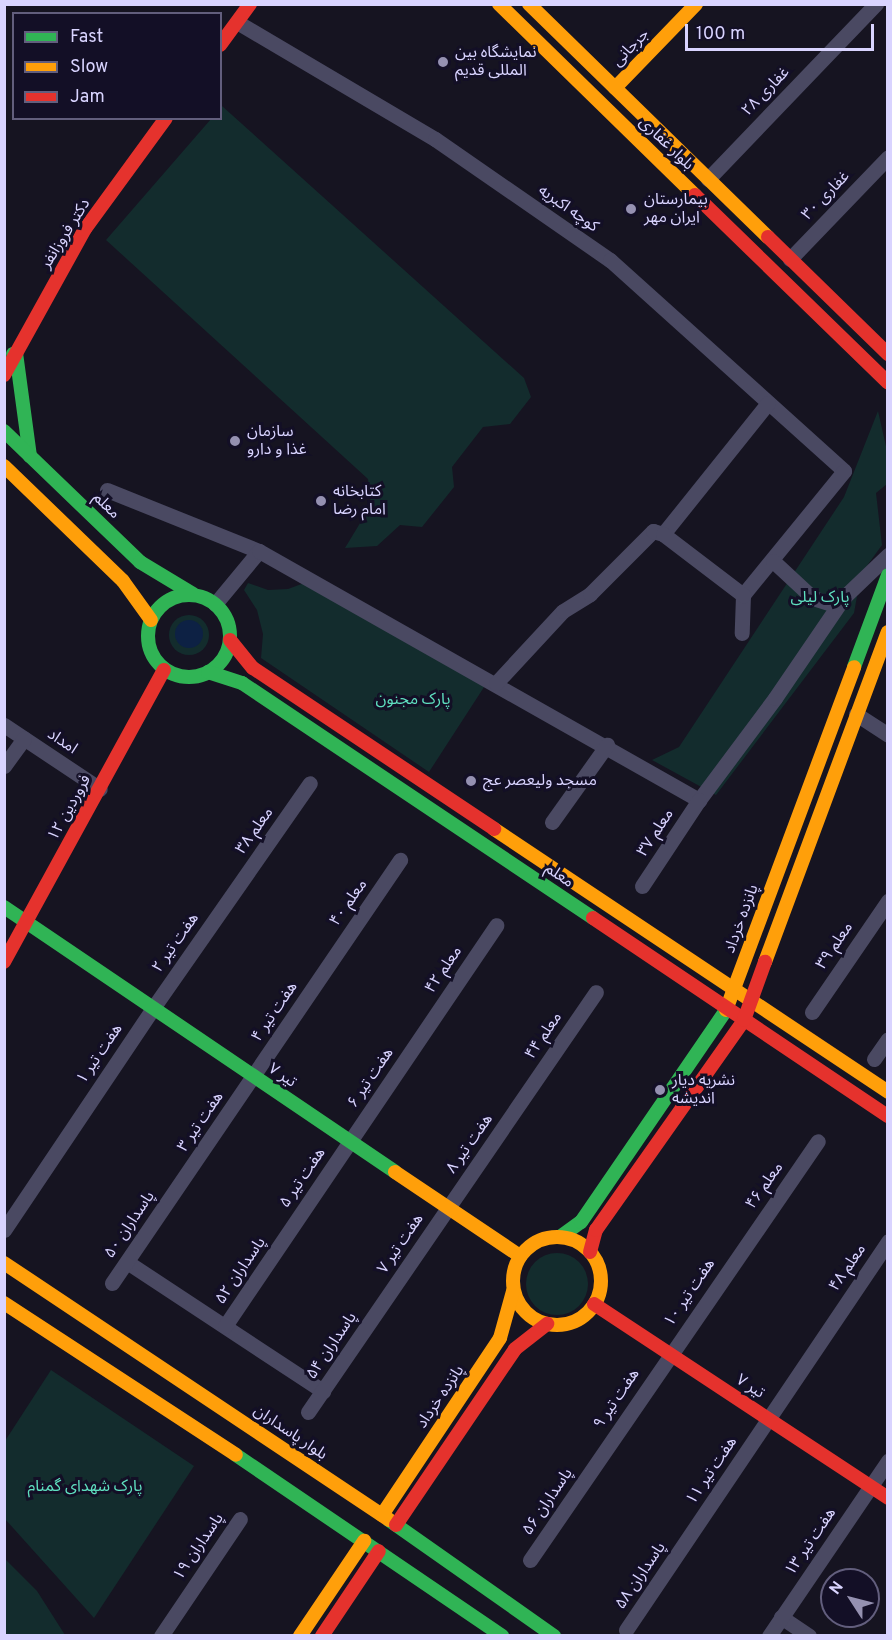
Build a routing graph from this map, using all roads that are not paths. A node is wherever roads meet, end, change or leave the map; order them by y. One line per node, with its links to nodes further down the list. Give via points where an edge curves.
1 (250, 4): 6 (main road)
2 (499, 4): 16 (main road, بلوار غفاری)
3 (529, 4): 8 (main road, بلوار غفاری)
4 (696, 4): 8 (main road, جرجانی)
5 (876, 4): 11 (street, غفاری ۲۸)
6 (237, 22): 7 (main road); 17 (street, کوچه اکبریه, via 435,139 610,260)
7 (222, 42)
8 (615, 88): 11 (main road, بلوار غفاری)
9 (165, 120): 13 (main road, دکتر فروزانفر, via 85,230)
10 (888, 157): 12 (street, غفاری ۳۰)
11 (708, 179): 12 (main road, بلوار غفاری)
12 (790, 259): 14 (main road, بلوار غفاری)
13 (10, 354): 15 (main road, دکتر فروزانفر); 19 (main road)
14 (888, 354)
15 (4, 375)
16 (888, 383)
17 (768, 403): 24 (street); 27 (street, کوچه اکبریه, via 844,471)
18 (4, 431): 19 (main road, معلم)
19 (30, 456): 29 (main road, معلم, via 140,561)
20 (4, 466): 21 (main road)
21 (25, 486): 22 (main road); 33 (main road, via 123,581)
22 (4, 487)
23 (106, 490): 25 (street)
24 (663, 534): 30 (street); 39 (street, via 653,531 646,535 590,594 563,611)
25 (259, 551): 31 (street); 39 (street)
26 (888, 555): 32 (street, معلم ۳۷)
27 (773, 561): 30 (street); 32 (street, via 813,598)
28 (888, 575): 59 (main road, پانزده خرداد)
29 (193, 594): 31 (main road); 33 (main road, via 163,603)
30 (743, 595): 35 (street)
31 (215, 604): 36 (main road, via 228,624)
32 (837, 606): 48 (street, معلم ۳۷)
33 (151, 620): 37 (main road, via 149,648)
34 (888, 632): 40 (main road)
35 (742, 633)
36 (230, 640): 38 (main road, via 225,656); 59 (main road, معلم, via 253,668)
37 (164, 670): 38 (main road, via 184,677); 47 (main road, ۱۲ فروردین)
38 (207, 672): 63 (main road, معلم, via 242,683)
39 (496, 683): 44 (street)
40 (856, 714): 42 (street); 61 (main road)
41 (4, 724): 43 (street, امداد)
42 (888, 735)
43 (24, 738): 45 (street); 47 (street, امداد)
44 (607, 745): 48 (street); 49 (street)
45 (4, 766)
46 (310, 783): 52 (street, معلم ۳۸)
47 (100, 789): 55 (main road, ۱۲ فروردین)
48 (699, 800): 51 (street, معلم ۳۷)
49 (552, 822)
50 (400, 860): 58 (street, معلم ۴۰)
51 (642, 886)
52 (229, 899): 62 (street, هفت تیر ۲)
53 (888, 901): 64 (street, معلم ۳۹)
54 (4, 908): 55 (main road, ۷ تیر)
55 (26, 922): 57 (main road, ۱۲ فروردین); 62 (main road, ۷ تیر)
56 (496, 925): 66 (street, معلم ۴۲)
57 (4, 962)
58 (326, 967): 69 (street, هفت تیر ۴)
59 (734, 989): 61 (main road, معلم); 63 (main road, پانزده خرداد)
60 (596, 992): 71 (street, معلم ۴۴)
61 (751, 1001): 65 (main road); 70 (main road, معلم)
62 (153, 1008): 69 (main road, ۷ تیر); 77 (street, هفت تیر ۱)
63 (727, 1008): 65 (main road, معلم); 79 (main road, پانزده خرداد, via 581,1222)
64 (812, 1012)
65 (744, 1020): 72 (main road, معلم); 82 (main road, via 596,1230)
66 (422, 1035): 73 (street, هفت تیر ۶)
67 (888, 1039): 68 (street)
68 (874, 1059)
69 (253, 1077): 73 (main road, ۷ تیر); 75 (street, هفت تیر ۳)
70 (888, 1092)
71 (521, 1101): 76 (street, هفت تیر ۸)
72 (888, 1116)
73 (350, 1141): 76 (main road, ۷ تیر); 78 (street, هفت تیر ۵)
74 (818, 1141): 81 (street, معلم ۴۶)
75 (178, 1188): 84 (street, پاسداران ۵۰)
76 (448, 1207): 83 (main road, ۷ تیر); 88 (street, هفت تیر ۷)
77 (4, 1230)
78 (286, 1235): 92 (street, پاسداران ۵۲)
79 (560, 1237): 82 (main road); 83 (main road, via 538,1241)
80 (888, 1241): 96 (street, معلم ۴۸)
81 (740, 1251): 93 (street, هفت تیر ۱۰)
82 (590, 1252): 90 (main road, via 601,1283)
83 (520, 1256): 87 (main road, via 512,1279)
84 (128, 1262): 86 (street, پاسداران ۵۰); 92 (street)
85 (4, 1263): 103 (main road, بلوار پاسداران)
86 (112, 1283)
87 (513, 1291): 91 (main road, via 524,1312); 103 (main road, پانزده خرداد, via 500,1338)
88 (384, 1300): 94 (street, پاسداران ۵۴)
89 (4, 1303): 103 (main road, بلوار پاسداران)
90 (594, 1304): 91 (main road, via 578,1320); 93 (main road, ۷ تیر)
91 (547, 1324): 102 (main road, پانزده خرداد, via 515,1349)
92 (225, 1326): 94 (street)
93 (670, 1354): 96 (main road, ۷ تیر); 98 (street, هفت تیر ۹)
94 (323, 1391): 95 (street, پاسداران ۵۴)
95 (308, 1412)
96 (768, 1419): 99 (main road, ۷ تیر); 104 (street, هفت تیر ۱۱)
97 (888, 1461): 99 (street, هفت تیر ۱۳)
98 (595, 1465): 106 (street, پاسداران ۵۶)
99 (871, 1486): 100 (main road, ۷ تیر); 107 (street, هفت تیر ۱۳)
100 (888, 1498)
101 (240, 1519): 109 (street, پاسداران ۱۹)
102 (396, 1525): 103 (main road, بلوار پاسداران); 105 (main road, پانزده خرداد); 113 (main road, بلوار پاسداران)
103 (373, 1528): 105 (main road, بلوار پاسداران); 110 (main road, پانزده خرداد)
104 (686, 1543): 108 (street, پاسداران ۵۸)
105 (379, 1551): 111 (main road); 112 (main road, بلوار پاسداران)
106 (531, 1560)
107 (782, 1617): 114 (street, هفت تیر ۱۳); 115 (street)
108 (626, 1630)
109 (161, 1635)
110 (300, 1635)
111 (322, 1635)
112 (502, 1635)
113 (554, 1635)
114 (769, 1635)
115 (809, 1635)

